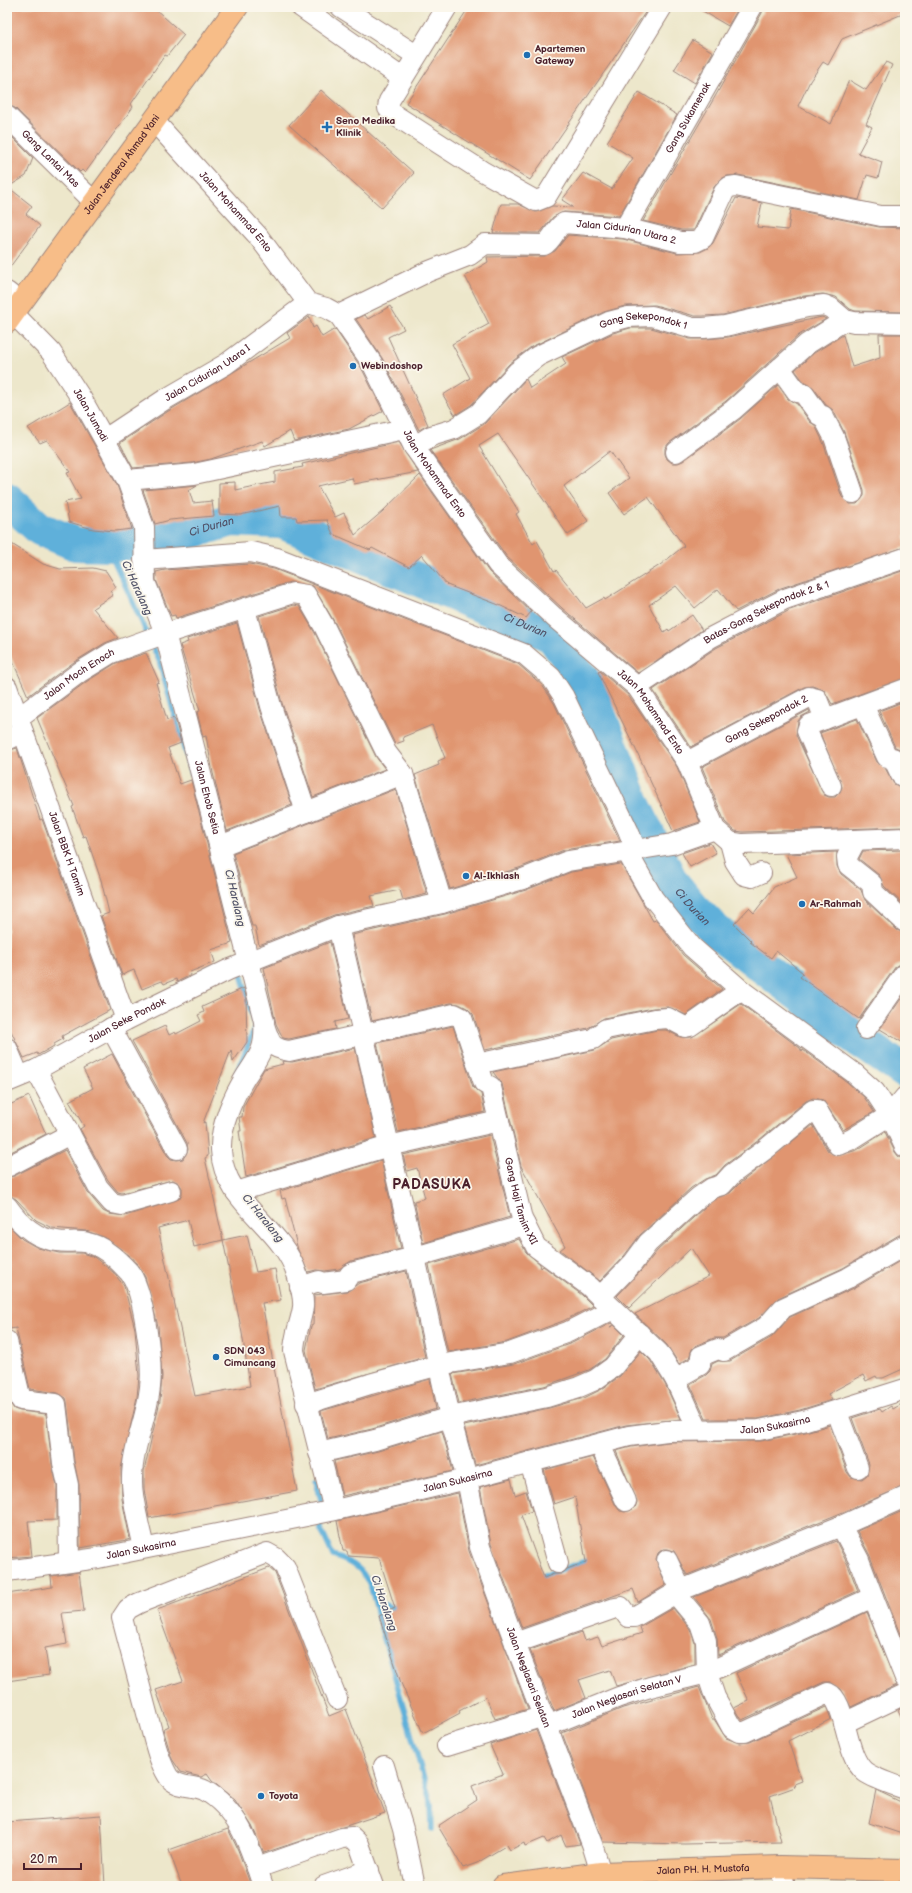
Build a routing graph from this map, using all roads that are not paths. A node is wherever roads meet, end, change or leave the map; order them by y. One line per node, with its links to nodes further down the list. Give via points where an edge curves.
1 (237, 7): 10 (main road, Jalan Jenderal Ahmad Yani)
2 (301, 7): 8 (street)
3 (341, 7): 7 (street)
4 (447, 7): 7 (street)
5 (662, 7): 8 (street, via 546,197 540,200 532,200 482,171 393,114 388,104)
6 (752, 7): 13 (street, Gang Sukamenak)
7 (416, 55): 8 (street)
8 (402, 78)
9 (7, 116): 11 (street, Gang Lantai Mas)
10 (154, 121): 11 (main road, Jalan Jenderal Ahmad Yani); 14 (street, Jalan Mohammad Ento, via 258,236)
11 (94, 202): 15 (main road, Jalan Jenderal Ahmad Yani)
12 (905, 216): 13 (street, Jalan Cidurian Utara 2, via 882,216 736,186 729,187 724,192 703,238 695,242 680,242)
13 (625, 228): 16 (street, Jalan Cidurian Utara 2, via 564,223 544,246 484,244 470,255 427,272)
14 (308, 303): 16 (street, Jalan Mohammad Ento, via 326,308); 21 (street, Jalan Cidurian Utara I, via 226,364 164,400)
15 (12, 308): 21 (street, Jalan Jumadi, via 51,352)
16 (338, 315): 20 (street, Jalan Mohammad Ento, via 372,363)
17 (845, 320): 18 (street); 19 (street, via 808,344); 22 (street, Gang Sekepondok 1, via 824,305 704,328 693,328 652,316 628,317 610,322 538,356 517,372 478,414 454,429 430,436)
18 (905, 323)
19 (780, 368): 23 (street, via 733,410); 25 (street, via 796,391 804,394 819,415 824,416)
20 (404, 429): 22 (street, Jalan Mohammad Ento); 24 (street, via 194,474)
21 (105, 439): 24 (street, Jalan Jumadi)
22 (414, 447): 30 (street, Jalan Mohammad Ento, via 498,565 554,617)
23 (676, 452)
24 (127, 480): 27 (street, Jalan Jumadi, via 144,531)
25 (853, 493)
26 (905, 558): 30 (street, Batas-Gang Sekepondok 2 & 1, via 785,599 710,638)
27 (144, 560): 29 (street, Jalan Ehob Setia, via 145,582); 46 (street, via 251,552 277,558 524,654 551,677 564,697 625,823)
28 (244, 609): 29 (street, Jalan Moch Enoch); 37 (street, Jalan Moch Enoch, via 293,593 306,595 386,752); 40 (street, via 271,706)
29 (156, 636): 35 (street, Jalan Moch Enoch, via 111,653 80,672); 45 (street, Jalan Ehob Setia)
30 (637, 686): 36 (street, Jalan Mohammad Ento)
31 (7, 687): 35 (street, Jalan BBK H Tamim)
32 (905, 690): 33 (street)
33 (864, 705): 34 (street); 38 (street, via 887,757 893,758)
34 (825, 719): 36 (street, Gang Sekepondok 2, via 817,699 809,697); 39 (street, via 809,725 807,731)
35 (16, 730): 54 (street, Jalan BBK H Tamim)
36 (687, 762): 41 (street, Jalan Mohammad Ento)
37 (403, 774): 40 (street); 48 (street)
38 (905, 778)
39 (831, 786)
40 (306, 812): 45 (street)
41 (715, 829): 44 (street); 46 (street, Jalan Seke Pondok, via 663,845)
42 (905, 838): 43 (street)
43 (856, 840): 44 (street, via 787,844); 49 (street, via 847,857 848,865 872,884 873,892)
44 (730, 842): 47 (street, via 735,861 744,876 752,877)
45 (220, 846): 51 (street, Jalan Ehob Setia)
46 (634, 850): 48 (street, Jalan Seke Pondok, via 568,861 523,879); 53 (street, via 653,898 672,924 692,947)
47 (761, 873)
48 (442, 903): 50 (street, Jalan Seke Pondok)
49 (905, 922)
50 (338, 926): 51 (street, Jalan Seke Pondok); 57 (street, Jalan Neglasari Selatan)
51 (240, 965): 54 (street, Jalan Seke Pondok); 55 (street, Jalan Ehob Setia, via 260,1000)
52 (905, 973): 56 (street)
53 (741, 990): 59 (street, via 690,1026 685,1027 668,1018 655,1019 606,1029 594,1039); 62 (street, via 849,1068 875,1092)
54 (119, 1024): 60 (street, Jalan Seke Pondok); 67 (street, Jalan BBK H Tamim)
55 (265, 1028): 57 (street, via 271,1044 278,1049 289,1050); 70 (street, via 260,1054 222,1127 221,1150 224,1170)
56 (866, 1029)
57 (364, 1035): 59 (street, Gang Haji Tamim XII, via 454,1014 459,1015); 65 (street, Jalan Neglasari Selatan)
58 (7, 1048): 60 (street)
59 (478, 1064): 63 (street, Gang Haji Tamim XII, via 484,1083 491,1087)
60 (21, 1076): 64 (street)
61 (905, 1097): 62 (street)
62 (890, 1115): 66 (street); 76 (street, via 838,1145 817,1110 813,1110 766,1150 732,1174 722,1185 699,1197 648,1243)
63 (499, 1121): 65 (street); 72 (street, Gang Haji Tamim XII)
64 (70, 1134): 68 (street); 69 (street, via 98,1186 112,1203 122,1205)
65 (390, 1146): 70 (street); 74 (street, Jalan Neglasari Selatan)
66 (905, 1147)
67 (177, 1149)
68 (9, 1166)
69 (171, 1191)
70 (236, 1192): 75 (street, via 272,1231 288,1254)
71 (7, 1206): 95 (street, via 17,1220 46,1239 88,1243 105,1251 130,1273 137,1285 151,1372 150,1388 137,1441 132,1482)
72 (525, 1225): 74 (street); 76 (street, Gang Haji Tamim XII, via 536,1247)
73 (905, 1245): 80 (street, via 848,1278 783,1308 766,1327 724,1351 718,1349 701,1356 700,1365)
74 (415, 1257): 75 (street, via 355,1272 346,1280 323,1283 319,1281); 79 (street, Jalan Neglasari Selatan)
75 (300, 1287): 82 (street, via 303,1307 294,1351)
76 (607, 1303): 77 (street, Gang Haji Tamim XII); 79 (street, via 568,1332 510,1353)
77 (640, 1334): 80 (street, Gang Haji Tamim XII, via 662,1357); 84 (street, via 613,1367 595,1380 547,1397)
78 (7, 1341): 97 (street, via 21,1400 56,1404 68,1485)
79 (439, 1365): 82 (street); 84 (street, Jalan Neglasari Selatan)
80 (675, 1379): 85 (street, Gang Haji Tamim XII)
81 (905, 1389): 83 (street, Jalan Sukasirna)
82 (306, 1404): 87 (street)
83 (837, 1412): 85 (street, Jalan Sukasirna, via 759,1430); 89 (street)
84 (450, 1417): 87 (street, via 375,1440); 90 (street, Jalan Neglasari Selatan)
85 (698, 1430): 86 (street, Jalan Sukasirna, via 630,1436)
86 (600, 1445): 88 (street, Jalan Sukasirna); 92 (street)
87 (319, 1453): 93 (street)
88 (530, 1462): 90 (street, Jalan Sukasirna); 98 (street)
89 (858, 1468)
90 (466, 1479): 93 (street, Jalan Sukasirna); 102 (street, Jalan Neglasari Selatan, via 480,1547)
91 (905, 1497): 94 (street)
92 (626, 1501)
93 (332, 1510): 95 (street, Jalan Sukasirna)
94 (841, 1526): 100 (street); 101 (street, via 859,1560)
95 (144, 1548): 97 (street, Jalan Sukasirna)
96 (667, 1560): 100 (street)
97 (69, 1562): 99 (street, Jalan Sukasirna)
98 (558, 1563)
99 (7, 1571)
100 (678, 1591): 102 (street, via 634,1617 628,1617 621,1608 615,1608); 103 (street, via 700,1623)
101 (873, 1597): 103 (street, Jalan Neglasari Selatan V); 104 (street)
102 (515, 1643): 107 (street, Jalan Neglasari Selatan)
103 (714, 1670): 107 (street, Jalan Neglasari Selatan V, via 650,1687); 108 (street, via 715,1697 732,1728 739,1732 745,1732 826,1693 834,1696)
104 (905, 1678)
105 (905, 1694): 108 (street)
106 (337, 1699): 114 (street, via 285,1567 267,1553 139,1603 128,1610 122,1618 158,1752 167,1775 178,1784 203,1790 233,1815 241,1827)
107 (545, 1721): 109 (street, Jalan Neglasari Selatan V); 113 (street, Jalan Neglasari Selatan)
108 (844, 1723): 111 (street, via 851,1752 865,1772)
109 (447, 1746)
110 (384, 1766): 118 (street, via 403,1829)
111 (905, 1790)
112 (905, 1870): 115 (main road, Jalan PH. H. Mustofa)
113 (601, 1874): 115 (main road, Jalan PH. H. Mustofa); 119 (main road, Jalan PH. H. Mustofa)
114 (260, 1877): 116 (street, via 342,1838 352,1837 359,1844)
115 (782, 1877)
116 (371, 1878): 117 (street)
117 (324, 1886)
118 (415, 1886)
119 (503, 1886)

